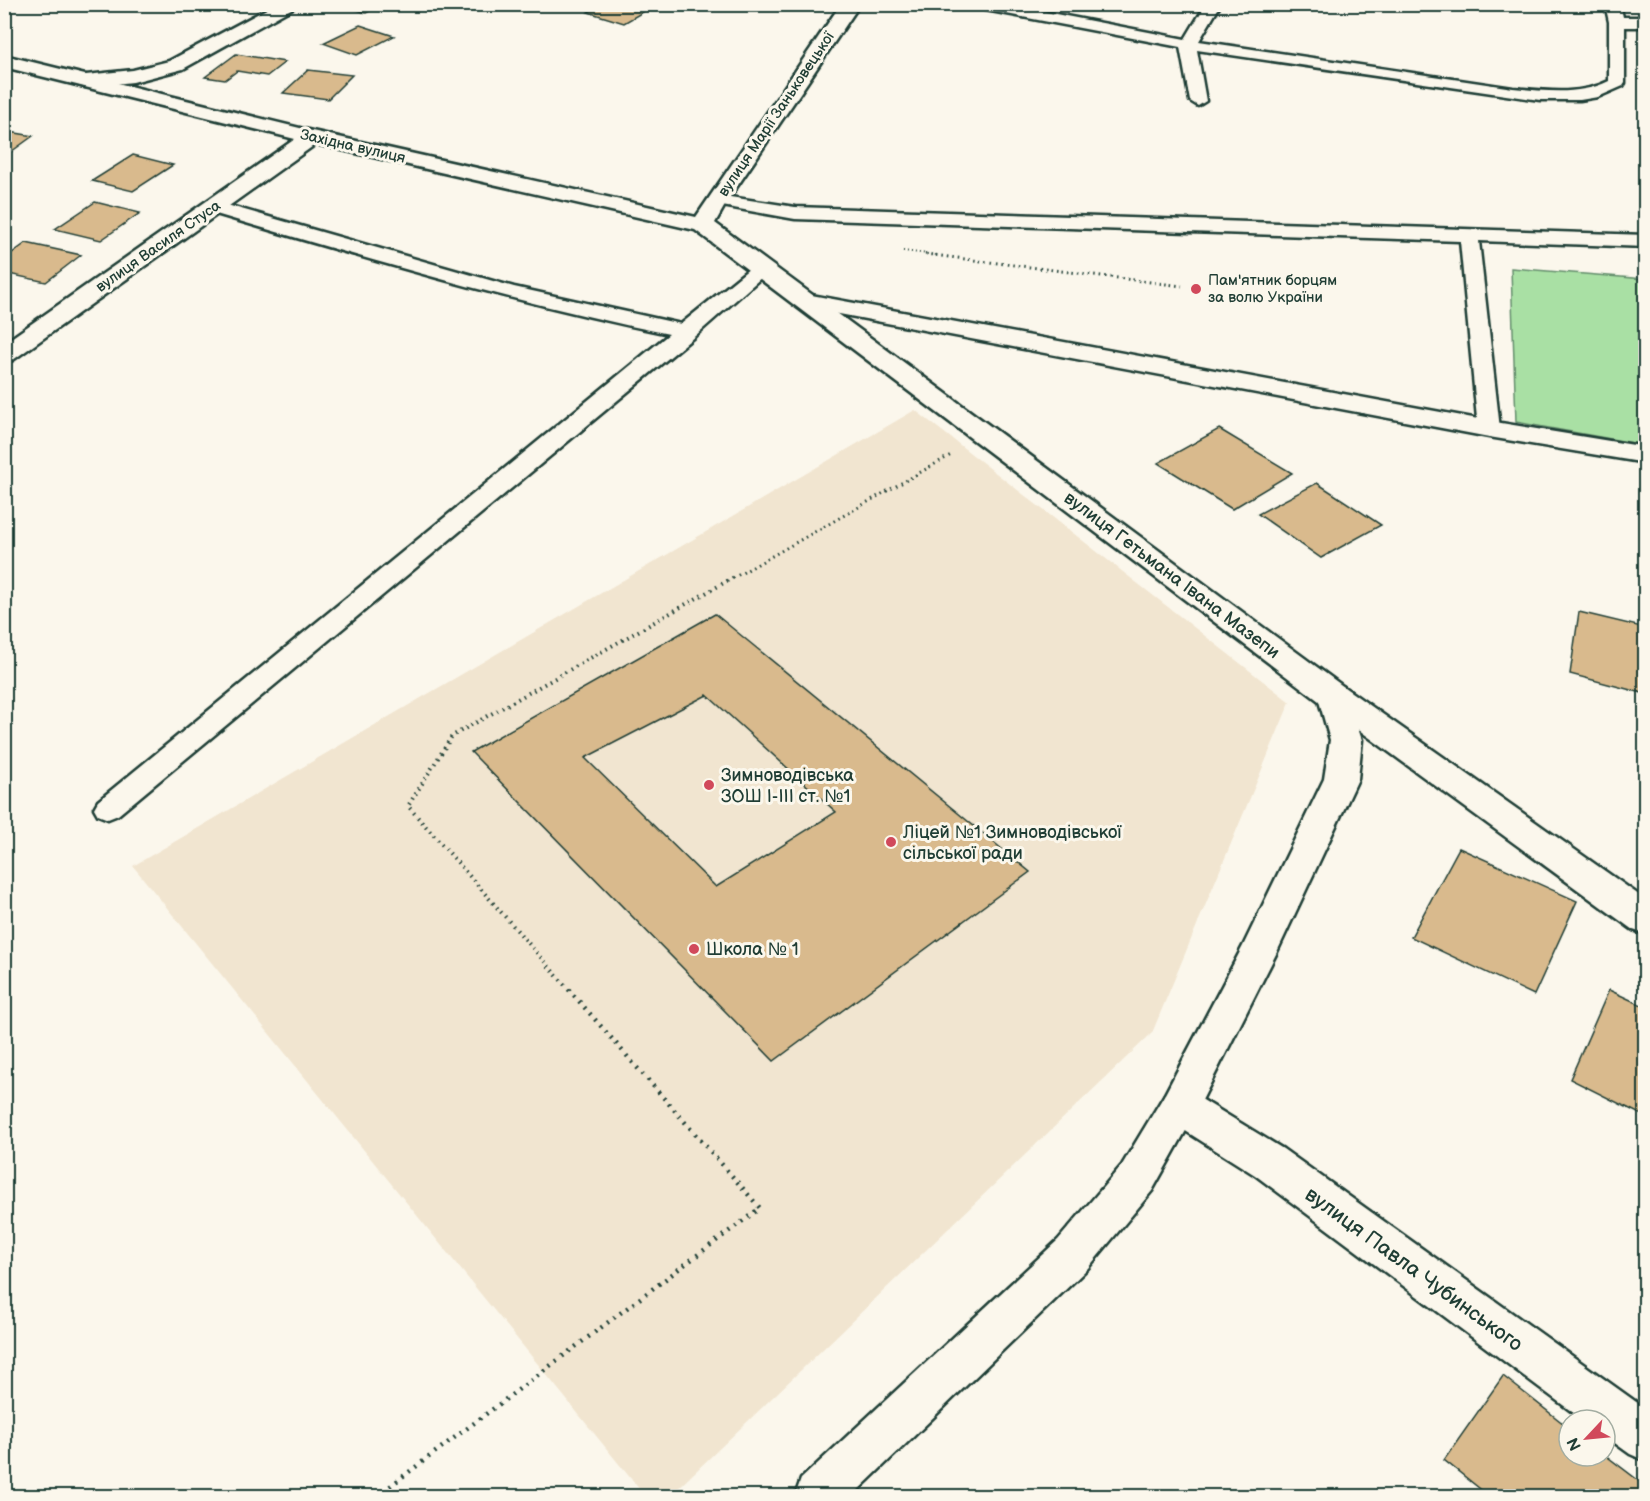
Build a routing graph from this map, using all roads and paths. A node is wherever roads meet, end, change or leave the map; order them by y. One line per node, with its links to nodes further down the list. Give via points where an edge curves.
1 (291, 4): 10 (street, via 176,65 134,76)
2 (850, 4): 13 (street, вулиця Марії Заньковецької)
3 (980, 4): 8 (lane)
4 (1214, 4): 8 (lane)
5 (1611, 4): 6 (lane)
6 (1617, 22): 7 (lane); 8 (lane, via 1617,83 1604,91 1578,96 1513,93)
7 (1646, 22)
8 (1188, 46): 11 (lane)
9 (4, 61): 10 (street, Західна вулиця)
10 (86, 81): 12 (street, Західна вулиця)
11 (1198, 101)
12 (312, 137): 14 (street, вулиця Василя Стуса); 15 (street, Західна вулиця)
13 (717, 200): 15 (street, вулиця Марії Заньковецької); 16 (lane, via 795,213)
14 (213, 207): 22 (lane, via 368,253 616,318); 23 (street, вулиця Василя Стуса)
15 (704, 225): 19 (street, вулиця Гетьмана Івана Мазепи)
16 (1469, 236): 17 (lane); 24 (lane)
17 (1646, 241)
18 (898, 250): 20 (path)
19 (762, 268): 21 (street, вулиця Гетьмана Івана Мазепи); 22 (lane)
20 (1182, 286)
21 (806, 301): 24 (street); 25 (street, вулиця Гетьмана Івана Мазепи)
22 (688, 332): 28 (lane)
23 (4, 356)
24 (1489, 429): 26 (street)
25 (986, 436): 27 (street, вулиця Гетьмана Івана Мазепи); 32 (path, via 452,736 408,806 760,1208)
26 (1646, 455)
27 (1333, 695): 29 (street, вулиця Гетьмана Івана Мазепи); 30 (street, via 1346,740 1341,779 1259,952)
28 (108, 808)
29 (1646, 920)
30 (1179, 1106): 31 (street, вулиця Павла Чубинського, via 1269,1162); 33 (street, via 1137,1178 1073,1254)
31 (1646, 1438)
32 (377, 1497)
33 (818, 1497)

